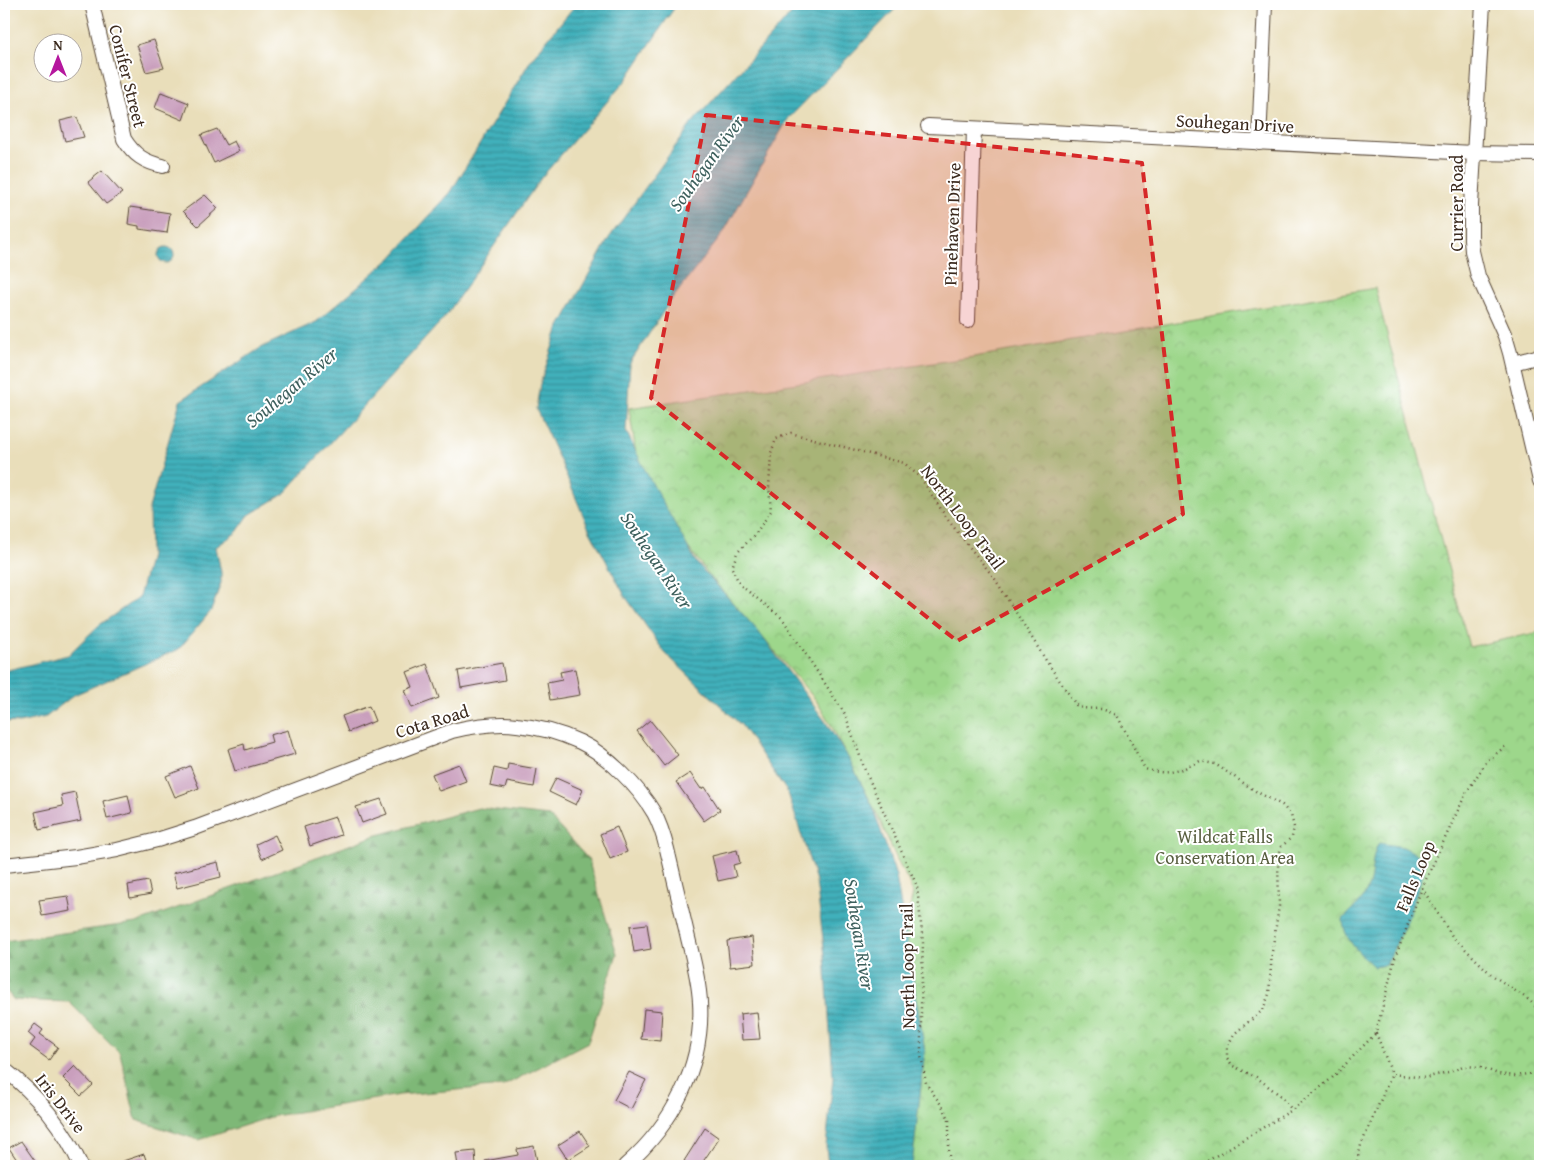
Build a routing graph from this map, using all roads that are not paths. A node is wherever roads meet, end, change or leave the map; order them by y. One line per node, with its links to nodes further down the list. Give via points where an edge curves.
1 (92, 4): 9 (street, Conifer Street, via 124,139 138,157)
2 (1265, 4): 6 (street)
3 (1483, 4): 7 (street, Currier Road)
4 (928, 126): 5 (street, Souhegan Drive)
5 (974, 129): 6 (street, Souhegan Drive); 10 (street, Pinehaven Drive)
6 (1260, 143): 7 (street, Souhegan Drive)
7 (1474, 153): 8 (street, Souhegan Drive); 12 (street, Currier Road, via 1472,251 1478,276)
8 (1540, 154)
9 (163, 166)
10 (968, 321)
11 (1540, 356): 12 (street)
12 (1512, 363): 13 (street, Currier Road)
13 (1540, 481)
14 (4, 865): 17 (street, Cota Road, via 76,857 156,840 473,726 538,728 580,742 625,777 654,813 667,849 700,1002 696,1050 681,1095 670,1116)
15 (4, 1068): 16 (street, Iris Drive, via 42,1104)
16 (81, 1166)
17 (625, 1166)

